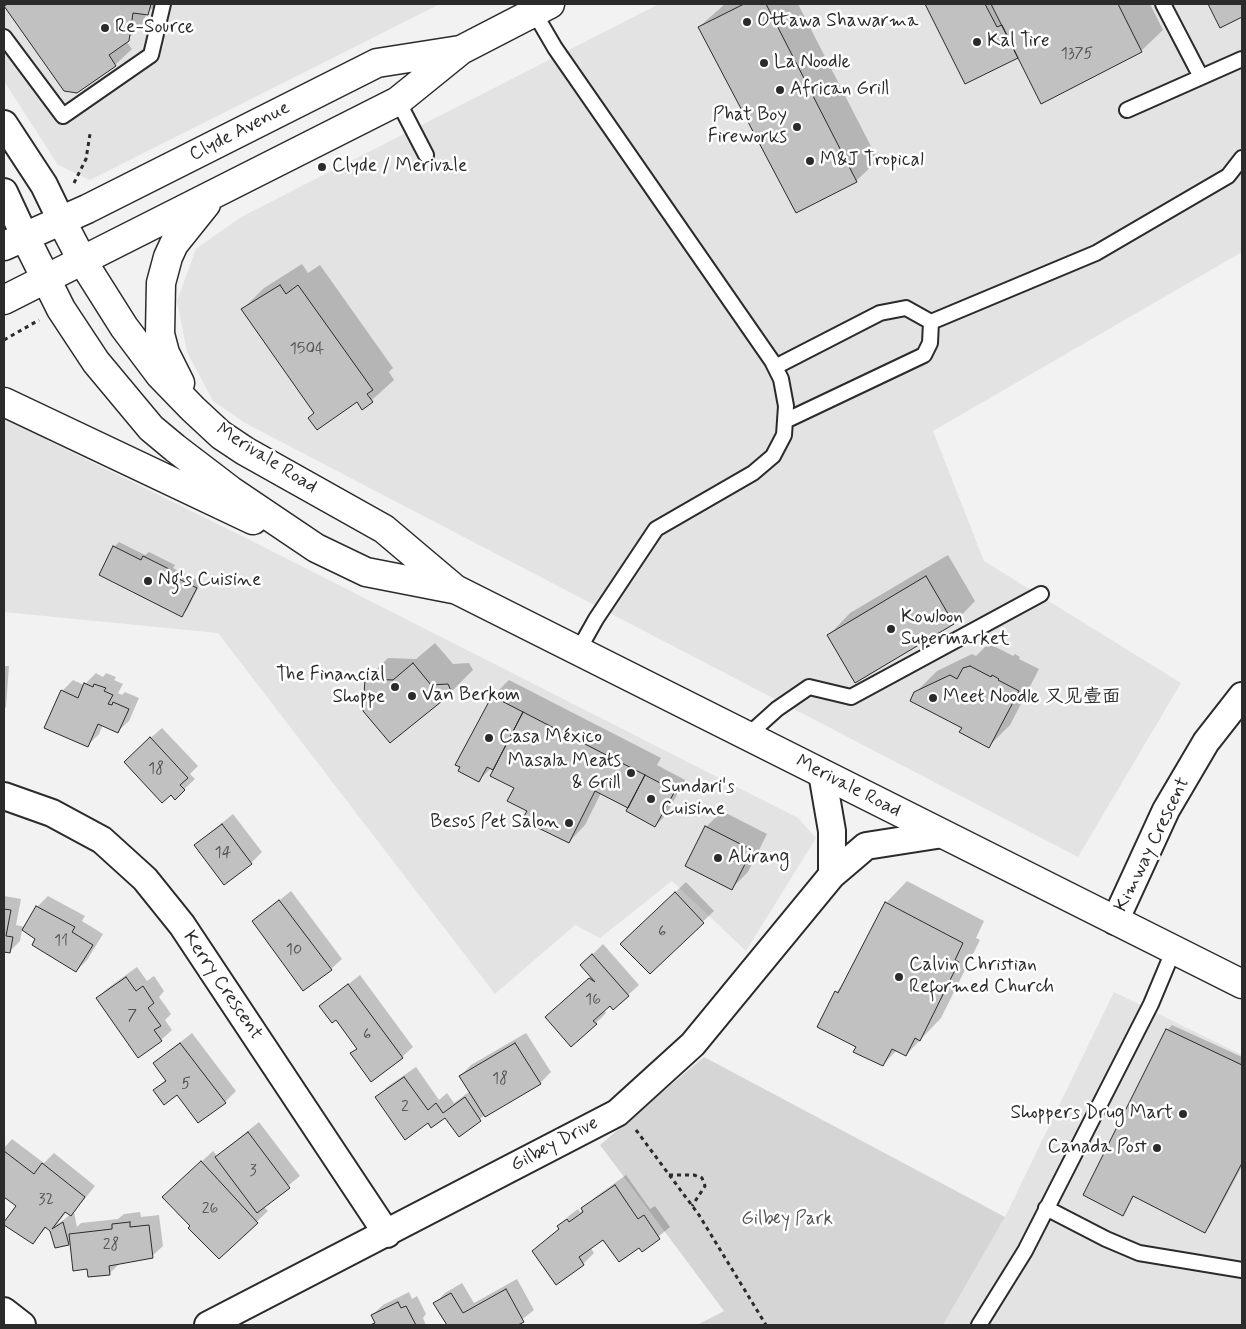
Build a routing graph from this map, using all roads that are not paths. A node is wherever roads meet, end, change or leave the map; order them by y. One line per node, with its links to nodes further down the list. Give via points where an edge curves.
1 (163, 4): 4 (lane, via 151,55 63,116)
2 (1164, 4): 7 (lane)
3 (542, 8): 5 (main road, Clyde Avenue); 21 (lane, via 554,48)
4 (4, 37)
5 (462, 50): 8 (main road, Clyde Avenue); 15 (main road, Clyde Avenue, via 377,63)
6 (1242, 59): 7 (lane)
7 (1201, 77): 9 (lane)
8 (398, 102): 11 (lane); 14 (main road, Clyde Avenue)
9 (1127, 110)
10 (4, 124): 15 (street, via 44,185)
11 (426, 155)
12 (1242, 158): 20 (lane, via 1228,176 1096,252)
13 (4, 192): 16 (street)
14 (213, 196): 17 (main road, Clyde Avenue); 23 (main road, via 182,232 168,257 159,298 160,334 165,352)
15 (61, 220): 16 (main road, Clyde Avenue); 17 (main road, Merivale Road)
16 (14, 242): 18 (main road, Merivale Road)
17 (83, 262): 18 (main road, Clyde Avenue); 23 (main road, Merivale Road, via 144,355)
18 (46, 279): 19 (main road); 25 (main road, Merivale Road, via 96,362 152,428 216,480)
19 (4, 300)
20 (931, 322): 21 (lane, via 906,308 880,313); 24 (lane, via 930,343 924,356)
21 (775, 367): 24 (lane, via 781,379)
22 (4, 402): 25 (main road, via 209,501)
23 (193, 409): 26 (main road, Merivale Road, via 221,435 245,451 384,529)
24 (785, 421): 28 (lane, via 784,435 773,456 753,473 656,529 596,618)
25 (316, 548): 26 (main road, Merivale Road, via 366,572)
26 (455, 589): 28 (main road, Merivale Road)
27 (1040, 594): 30 (lane, via 851,697 809,687 777,709)
28 (578, 651): 30 (main road, Merivale Road)
29 (1242, 696): 35 (street, Kimway Crescent, via 1206,742 1166,810)
30 (747, 736): 31 (main road, Merivale Road)
31 (822, 773): 33 (main road, Merivale Road); 34 (street, via 834,846)
32 (4, 796): 39 (street, Kerry Crescent, via 52,814 102,840 145,879 182,925)
33 (943, 834): 34 (street, Gilbey Drive, via 866,846); 35 (main road, Merivale Road)
34 (832, 875): 39 (street, Gilbey Drive, via 693,1044 620,1110)
35 (1115, 921): 36 (main road, Merivale Road)
36 (1174, 949): 37 (main road, Merivale Road); 38 (lane, via 1151,1004)
37 (1242, 984)
38 (1046, 1208): 40 (lane, via 1139,1253); 44 (lane, via 1025,1250)
39 (387, 1234): 43 (street, Gilbey Drive)
40 (1242, 1270)
41 (4, 1311): 42 (street)
42 (22, 1325)
43 (208, 1325)
44 (979, 1325)

